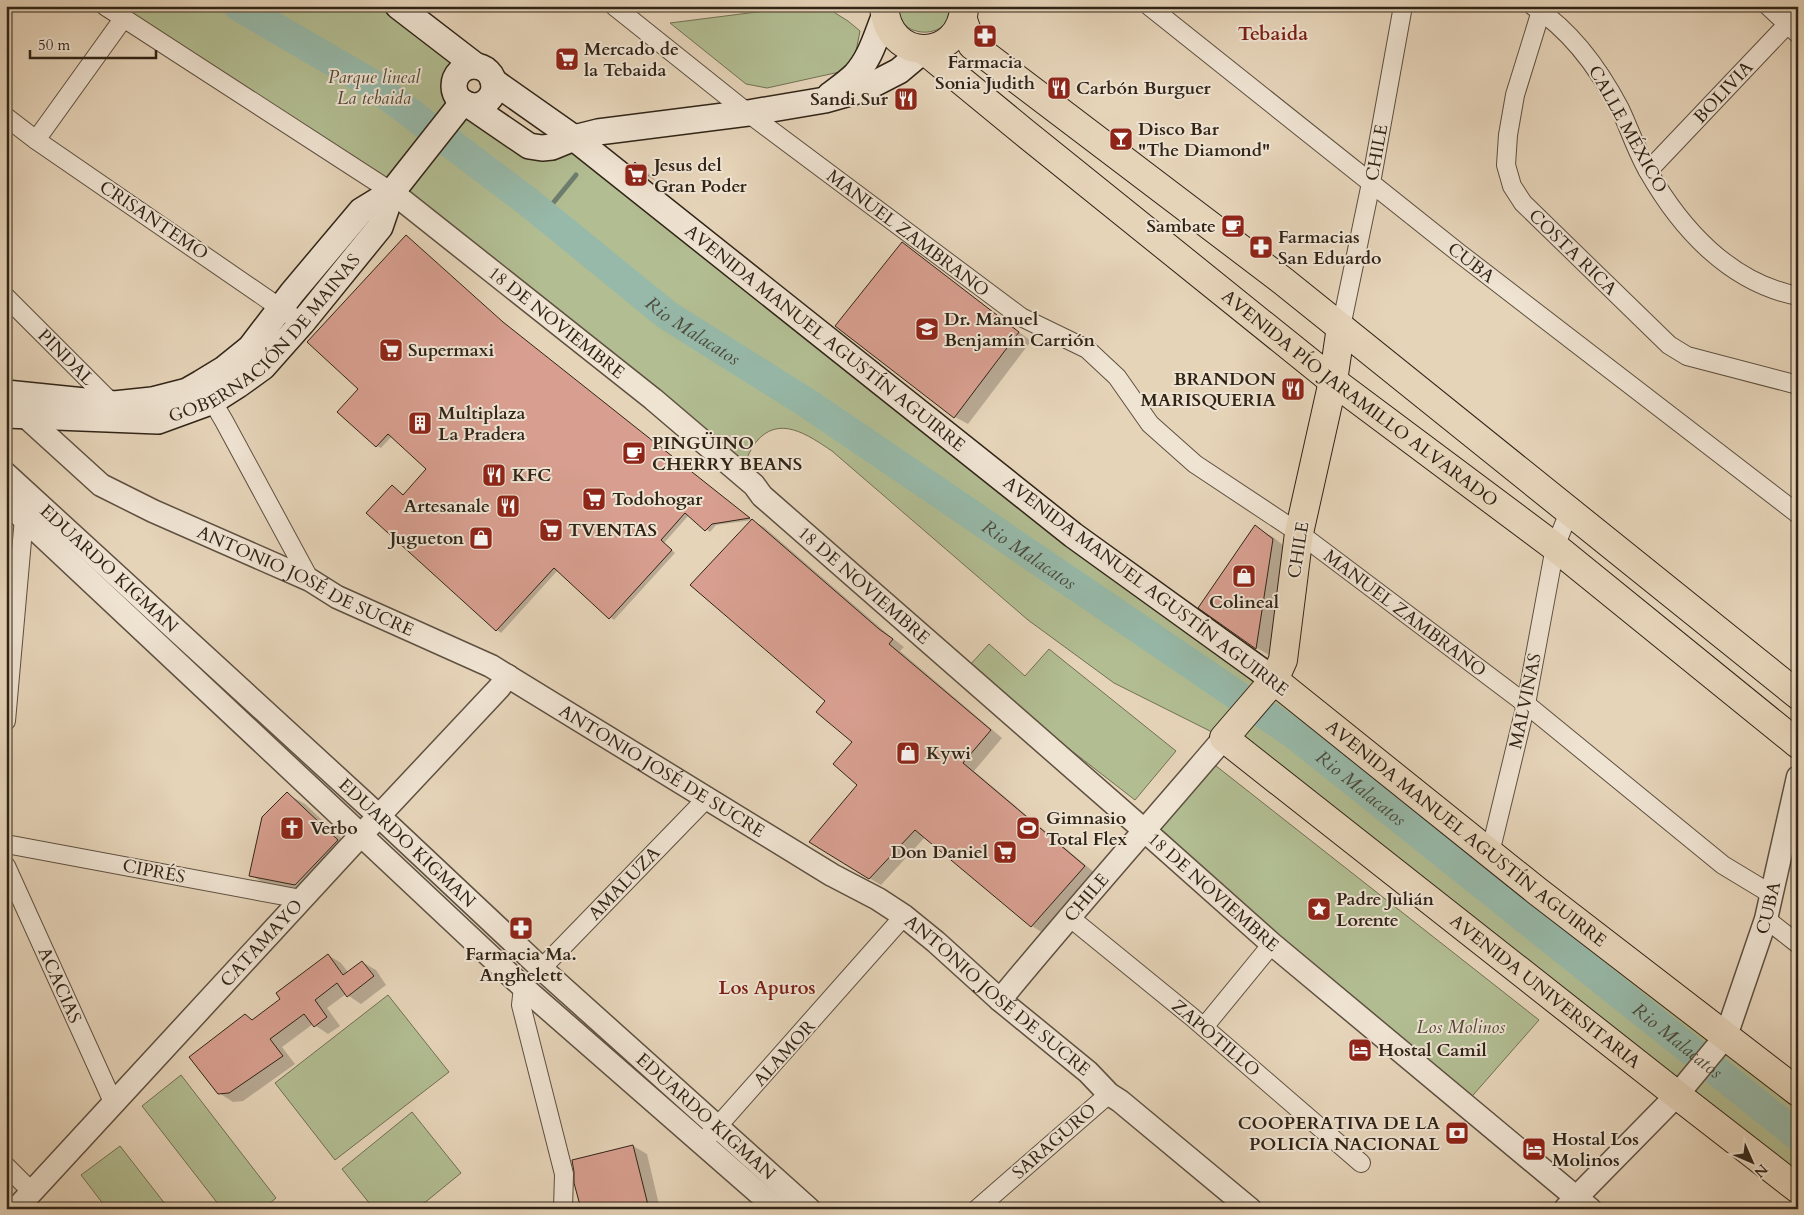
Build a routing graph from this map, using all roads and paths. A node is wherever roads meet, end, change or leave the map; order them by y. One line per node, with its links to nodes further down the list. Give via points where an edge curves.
1 (105, 6): 10 (street, 18 DE NOVIEMBRE)
2 (398, 6): 13 (main road, AVENIDA MANUEL AGUSTÍN AGUIRRE)
3 (614, 6): 16 (street, MANUEL ZAMBRANO)
4 (1149, 6): 21 (street, CUBA)
5 (1404, 6): 21 (street, CHILE)
6 (1768, 6): 11 (street)
7 (1537, 9): 20 (street, CALLE MÉXICO, via 1565,31 1599,72); 29 (street, COSTA RICA, via 1508,135 1506,165 1512,186 1523,203 1678,352)
8 (878, 10): 12 (main road, AVENIDA PÍO JARAMILLO ALVARADO, via 888,28 904,44); 14 (main road, via 869,53 862,66)
9 (964, 13): 12 (main road, via 957,31 948,40); 27 (main road, via 972,45)
10 (123, 19): 19 (street); 22 (street, 18 DE NOVIEMBRE)
11 (1794, 24): 20 (street, BOLIVIA)
12 (924, 50): 14 (main road, via 899,71 864,89); 28 (main road, AVENIDA PÍO JARAMILLO ALVARADO)
13 (484, 74): 15 (main road, via 492,92 486,102); 15 (main road, via 470,66 461,71 455,80 454,90); 18 (main road, AVENIDA MANUEL AGUSTÍN AGUIRRE)
14 (825, 100): 16 (main road)
15 (463, 105): 18 (main road, via 528,146 552,147); 22 (main road, GOBERNACIÓN DE MAINAS)
16 (748, 113): 18 (main road, via 598,132); 38 (street, MANUEL ZAMBRANO, via 1021,317 1087,349 1117,377 1150,424 1195,464)
17 (6, 117): 19 (street, CRISANTEMO)
18 (574, 138): 42 (main road, AVENIDA MANUEL AGUSTÍN AGUIRRE, via 1073,535)
19 (36, 140): 25 (street, CRISANTEMO)
20 (1648, 171): 23 (street, CALLE MÉXICO, via 1690,231 1724,263 1748,278)
21 (1372, 183): 27 (street, CHILE); 37 (street, CUBA)
22 (397, 187): 25 (main road, GOBERNACIÓN DE MAINAS, via 361,211); 26 (main road, GOBERNACIÓN DE MAINAS, via 380,227); 51 (street, 18 DE NOVIEMBRE, via 754,485)
23 (1798, 296)
24 (6, 297): 32 (street, PINDAL)
25 (281, 307): 26 (street, CRISANTEMO); 30 (main road, GOBERNACIÓN DE MAINAS, via 250,348 224,369)
26 (302, 323): 30 (main road, GOBERNACIÓN DE MAINAS, via 263,366)
27 (1341, 327): 28 (main road, CHILE); 36 (main road)
28 (1333, 381): 38 (main road, CHILE); 39 (main road, AVENIDA PÍO JARAMILLO ALVARADO)
29 (1798, 385)
30 (207, 392): 32 (main road, GOBERNACIÓN DE MAINAS, via 158,421); 40 (street)
31 (6, 393): 32 (main road, GOBERNACIÓN DE MAINAS)
32 (118, 412): 33 (main road, GOBERNACIÓN DE MAINAS)
33 (15, 415): 40 (street, ANTONIO JOSÉ DE SUCRE, via 101,485 152,511)
34 (6, 474): 35 (street, EDUARDO KIGMAN)
35 (16, 510): 45 (street); 50 (street, EDUARDO KIGMAN); 52 (street, EDUARDO KIGMAN)
36 (1569, 512): 39 (street, MALVINAS); 43 (main road)
37 (1798, 514)
38 (1299, 533): 42 (main road, CHILE, via 1283,660); 44 (street, MANUEL ZAMBRANO)
39 (1555, 547): 44 (street, MALVINAS); 47 (main road, AVENIDA PÍO JARAMILLO ALVARADO)
40 (310, 580): 41 (street, ANTONIO JOSÉ DE SUCRE, via 337,597)
41 (508, 676): 49 (street, ANTONIO JOSÉ DE SUCRE); 50 (street, CATAMAYO)
42 (1271, 684): 46 (main road, CHILE); 54 (main road, AVENIDA MANUEL AGUSTÍN AGUIRRE)
43 (1798, 695)
44 (1526, 704): 54 (street, MALVINAS); 56 (street, MANUEL ZAMBRANO, via 1723,865)
45 (6, 721)
46 (1227, 735): 51 (street, CHILE); 68 (main road, AVENIDA UNIVERSITARIA)
47 (1798, 744)
48 (1798, 777): 56 (street, CUBA)
49 (707, 798): 58 (street, ANTONIO JOSÉ DE SUCRE); 63 (street, AMALUZA)
50 (379, 816): 52 (street, CATAMAYO); 63 (street, EDUARDO KIGMAN)
51 (1145, 831): 59 (street, CHILE); 61 (street, 18 DE NOVIEMBRE)
52 (361, 835): 57 (street, CATAMAYO); 64 (street, EDUARDO KIGMAN)
53 (6, 844): 57 (street, CIPRÉS)
54 (1490, 853): 67 (main road, AVENIDA MANUEL AGUSTÍN AGUIRRE)
55 (6, 866): 71 (street, ACACIAS)
56 (1771, 894): 60 (street, CUBA)
57 (301, 899): 71 (street, CATAMAYO)
58 (904, 916): 65 (street, ANTONIO JOSÉ DE SUCRE); 72 (street, ALAMOR)
59 (1068, 916): 65 (street, CHILE); 66 (street, ZAPOTILLO)
60 (1766, 919): 62 (street); 67 (street, CUBA)
61 (1272, 944): 66 (street); 78 (street, 18 DE NOVIEMBRE)
62 (1798, 944)
63 (541, 968): 64 (street); 72 (street, EDUARDO KIGMAN)
64 (523, 987): 73 (street, EDUARDO KIGMAN); 80 (street, via 520,1005 564,1174)
65 (1000, 1000): 70 (street, ANTONIO JOSÉ DE SUCRE, via 1088,1072)
66 (1204, 1028): 74 (street, ZAPOTILLO)
67 (1720, 1043): 68 (street); 69 (main road, AVENIDA MANUEL AGUSTÍN AGUIRRE)
68 (1684, 1086): 76 (main road, AVENIDA UNIVERSITARIA); 78 (street)
69 (1798, 1092)
70 (1109, 1094): 83 (street, SARAGURO); 84 (street, ANTONIO JOSÉ DE SUCRE)
71 (114, 1104): 77 (street, CATAMAYO)
72 (718, 1127): 73 (street, ALAMOR); 82 (street, EDUARDO KIGMAN)
73 (702, 1143): 81 (street, EDUARDO KIGMAN)
74 (1361, 1163)
75 (6, 1166): 77 (street)
76 (1798, 1189)
77 (32, 1192): 79 (street, CATAMAYO)
78 (1577, 1205)
79 (16, 1209)
80 (563, 1209)
81 (777, 1209)
82 (809, 1209)
83 (977, 1209)
84 (1250, 1209)

